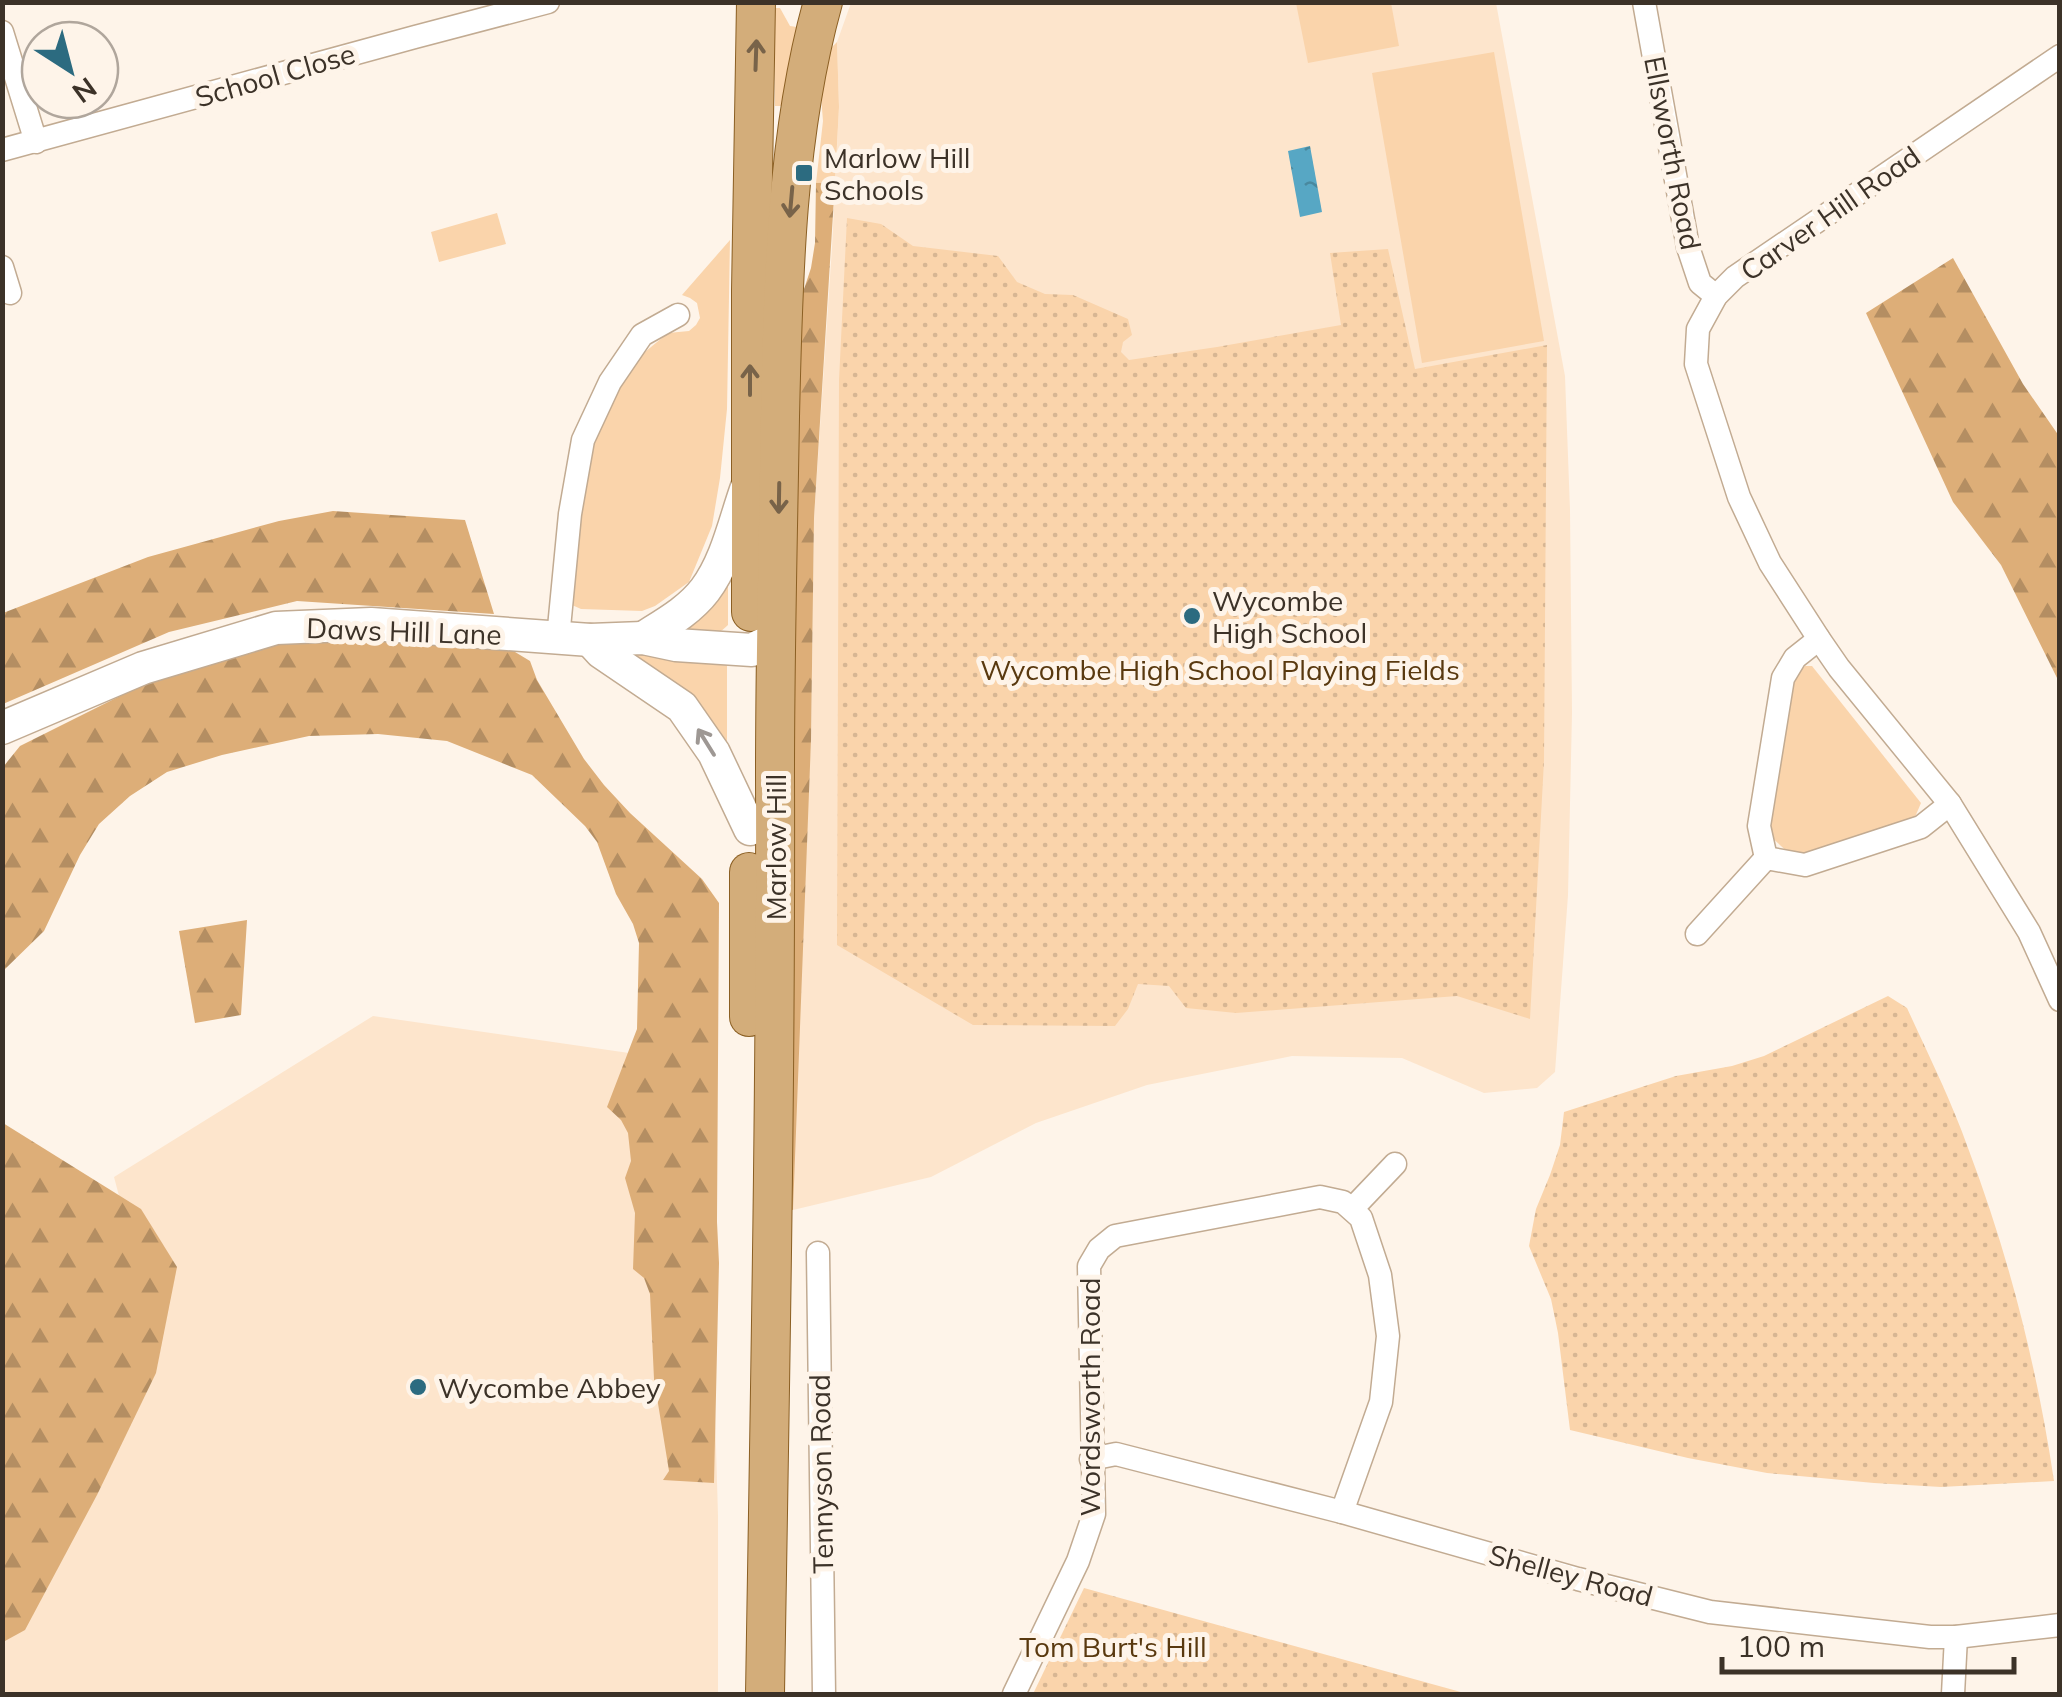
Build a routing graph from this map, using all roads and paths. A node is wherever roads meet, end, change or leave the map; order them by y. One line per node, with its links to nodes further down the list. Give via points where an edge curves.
1 (548, 2): 7 (street, School Close)
2 (756, 2): 13 (main road, Marlow Hill, one-way to 2)
3 (824, 2): 17 (main road, Marlow Hill, one-way to 17, via 797,135)
4 (1644, 2): 11 (street, Ellsworth Road, via 1688,246 1700,283)
5 (2, 32): 7 (street)
6 (2060, 56): 11 (street, Carver Hill Road)
7 (36, 142): 8 (street, School Close)
8 (2, 150)
9 (2, 267): 10 (street)
10 (10, 293)
11 (1716, 296): 16 (street, Carver Hill Road, via 1698,329 1696,364 1739,497 1770,563)
12 (678, 315): 15 (street, via 642,335 583,440 570,514)
13 (750, 478): 14 (street, via 706,589); 17 (main road, Marlow Hill)
14 (643, 638): 15 (street, Daws Hill Lane); 17 (street, Daws Hill Lane, via 676,645)
15 (574, 639): 18 (street, Daws Hill Lane, via 372,624 276,628 143,668); 20 (street, one-way to 15, via 714,754 682,707)
16 (1819, 639): 19 (street, Carver Hill Road); 21 (street, via 1783,678 1759,826)
17 (764, 644): 20 (main road, Marlow Hill); 32 (main road, Marlow Hill, via 776,953)
18 (2, 728)
19 (1950, 804): 21 (street, via 1921,827 1805,865); 23 (street, Carver Hill Road, via 2028,932)
20 (750, 829): 31 (main road, Marlow Hill)
21 (1766, 858): 22 (street)
22 (1697, 934)
23 (2060, 1000)
24 (1395, 1164): 25 (street)
25 (1353, 1208): 27 (street, Wordsworth Road, via 1320,1197 1105,1242 1089,1266); 28 (street, via 1380,1275 1388,1336 1381,1402)
26 (818, 1253): 33 (street, Tennyson Road)
27 (1091, 1459): 28 (street, Shelley Road, via 1116,1454); 34 (street, Wordsworth Road, via 1094,1514)
28 (1342, 1512): 30 (street, Shelley Road, via 1710,1612)
29 (2060, 1625): 30 (street, Shelley Road)
30 (1956, 1637): 35 (street)
31 (746, 1694)
32 (766, 1694)
33 (824, 1694)
34 (1014, 1694)
35 (1953, 1694)

